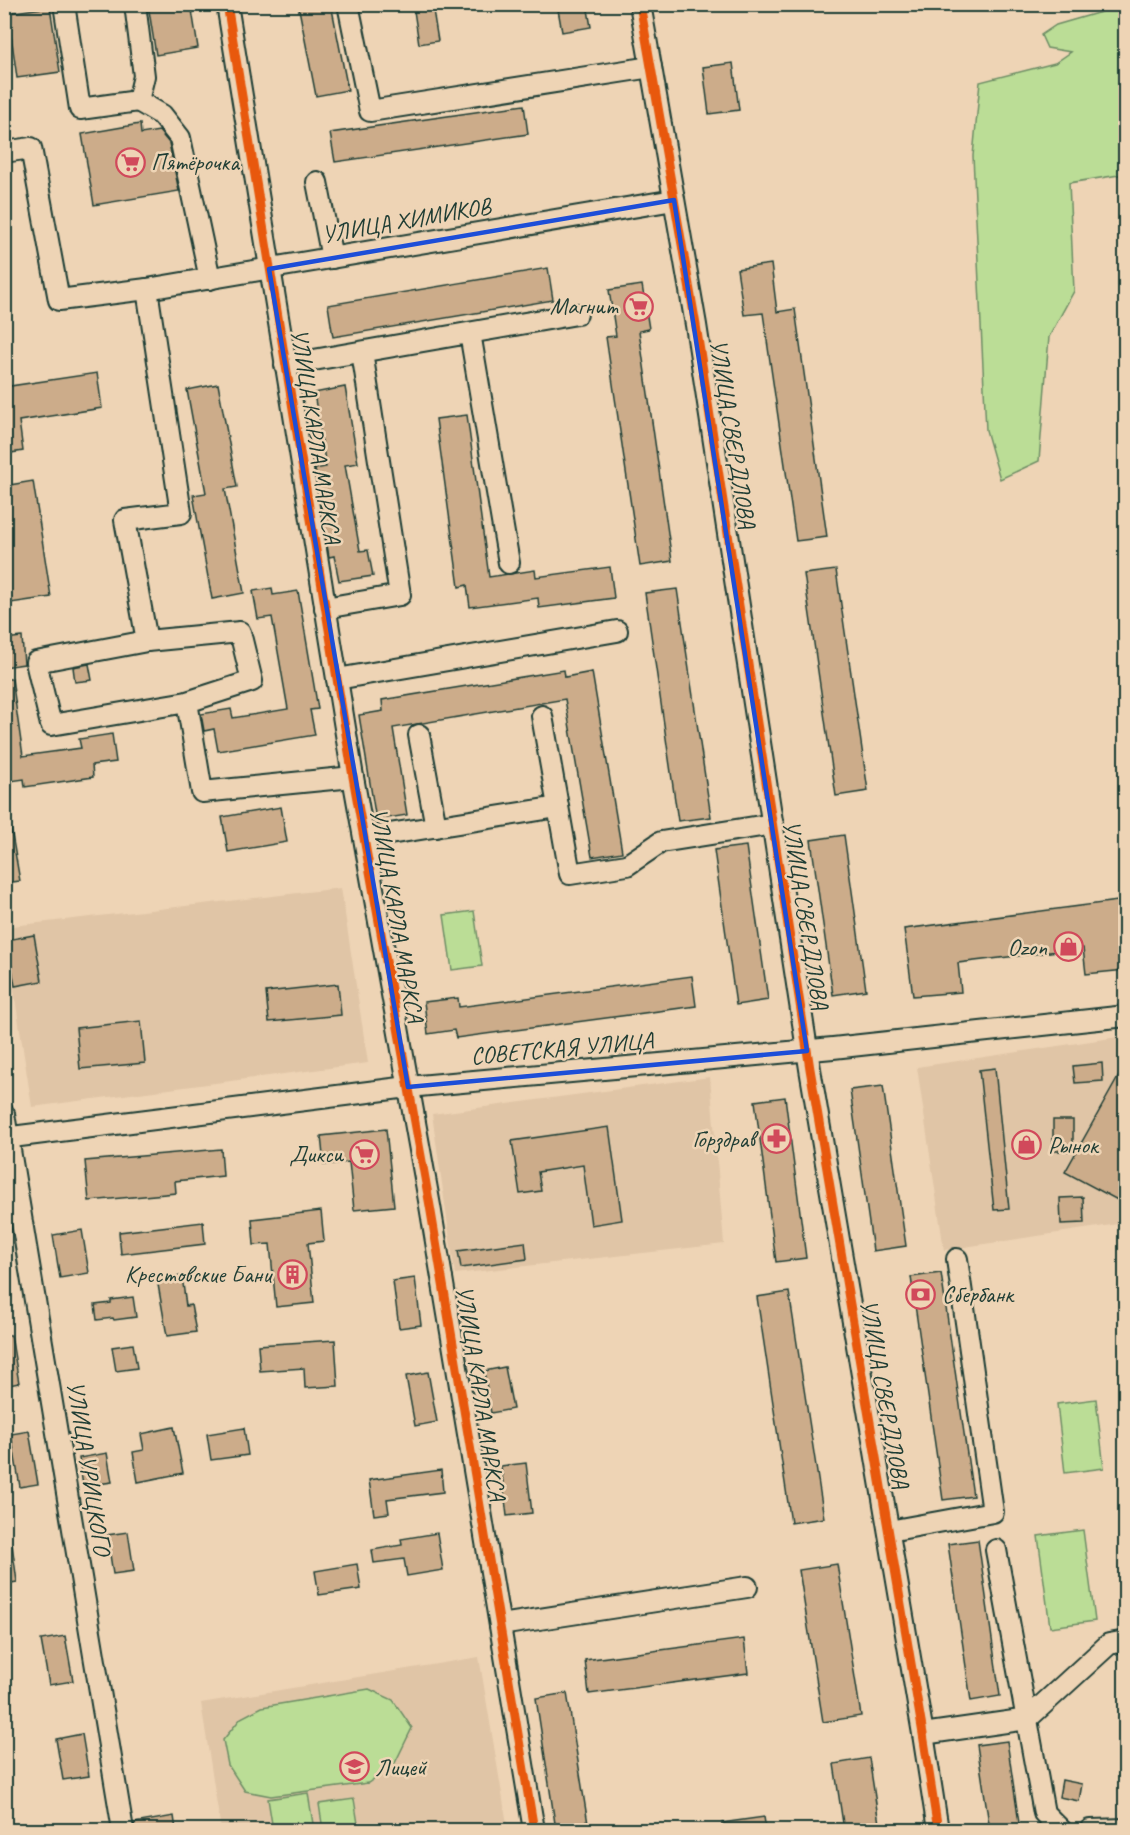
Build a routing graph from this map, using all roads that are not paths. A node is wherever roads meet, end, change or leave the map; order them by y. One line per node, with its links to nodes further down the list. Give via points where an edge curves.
1 (64, 4): 7 (street, via 80,109)
2 (135, 4): 7 (street, via 144,76)
3 (227, 4): 12 (street, УЛИЦА КАРЛА МАРКСА)
4 (348, 4): 6 (street, via 370,111)
5 (640, 4): 6 (street, УЛИЦА СВЕРДЛОВА)
6 (651, 67): 10 (street, УЛИЦА СВЕРДЛОВА)
7 (138, 101): 13 (street, via 162,115 180,138)
8 (4, 152): 14 (street, УЛИЦА ХИМИКОВ, via 31,148 60,300)
9 (317, 182): 11 (street)
10 (674, 200): 11 (street, УЛИЦА ХИМИКОВ); 29 (street, УЛИЦА СВЕРДЛОВА)
11 (332, 258): 12 (street, УЛИЦА ХИМИКОВ)
12 (269, 269): 13 (street, УЛИЦА ХИМИКОВ); 18 (street, УЛИЦА КАРЛА МАРКСА)
13 (210, 279): 14 (street, УЛИЦА ХИМИКОВ)
14 (147, 289): 22 (street, via 181,513 124,520)
15 (577, 314): 16 (street)
16 (470, 333): 17 (street); 19 (street)
17 (362, 351): 18 (street); 20 (street, via 400,595)
18 (285, 365): 20 (street, УЛИЦА КАРЛА МАРКСА)
19 (509, 564)
20 (325, 608): 23 (street, УЛИЦА КАРЛА МАРКСА)
21 (617, 631): 23 (street)
22 (147, 641): 24 (street, via 240,632 252,681); 24 (street, via 36,662 51,724)
23 (337, 680): 27 (street, УЛИЦА КАРЛА МАРКСА)
24 (187, 702): 27 (street, via 202,792)
25 (542, 716): 28 (street)
26 (419, 735): 30 (street)
27 (353, 777): 31 (street, УЛИЦА КАРЛА МАРКСА)
28 (558, 807): 29 (street, via 570,874 627,865 661,842); 30 (street)
29 (772, 824): 33 (street, УЛИЦА СВЕРДЛОВА)
30 (436, 827): 31 (street)
31 (363, 838): 34 (street, УЛИЦА КАРЛА МАРКСА)
32 (1125, 1016): 33 (street, СОВЕТСКАЯ УЛИЦА)
33 (807, 1051): 34 (street, СОВЕТСКАЯ УЛИЦА); 38 (street, УЛИЦА СВЕРДЛОВА)
34 (408, 1087): 36 (street, СОВЕТСКАЯ УЛИЦА); 41 (street, УЛИЦА КАРЛА МАРКСА)
35 (4, 1114): 36 (street, УЛИЦА УРИЦКОГО)
36 (6, 1138): 46 (street, УЛИЦА УРИЦКОГО)
37 (957, 1259): 38 (street, via 993,1512)
38 (889, 1531): 44 (street, УЛИЦА СВЕРДЛОВА)
39 (996, 1550): 43 (street)
40 (747, 1587): 41 (street)
41 (500, 1625): 47 (street, УЛИЦА КАРЛА МАРКСА)
42 (1125, 1641): 43 (street, via 1109,1644)
43 (1027, 1719): 44 (street); 49 (street, via 1044,1813)
44 (924, 1734): 48 (street, УЛИЦА СВЕРДЛОВА)
45 (1125, 1829): 50 (street)
46 (123, 1830)
47 (534, 1830)
48 (938, 1830)
49 (1061, 1830)
50 (1090, 1830)

